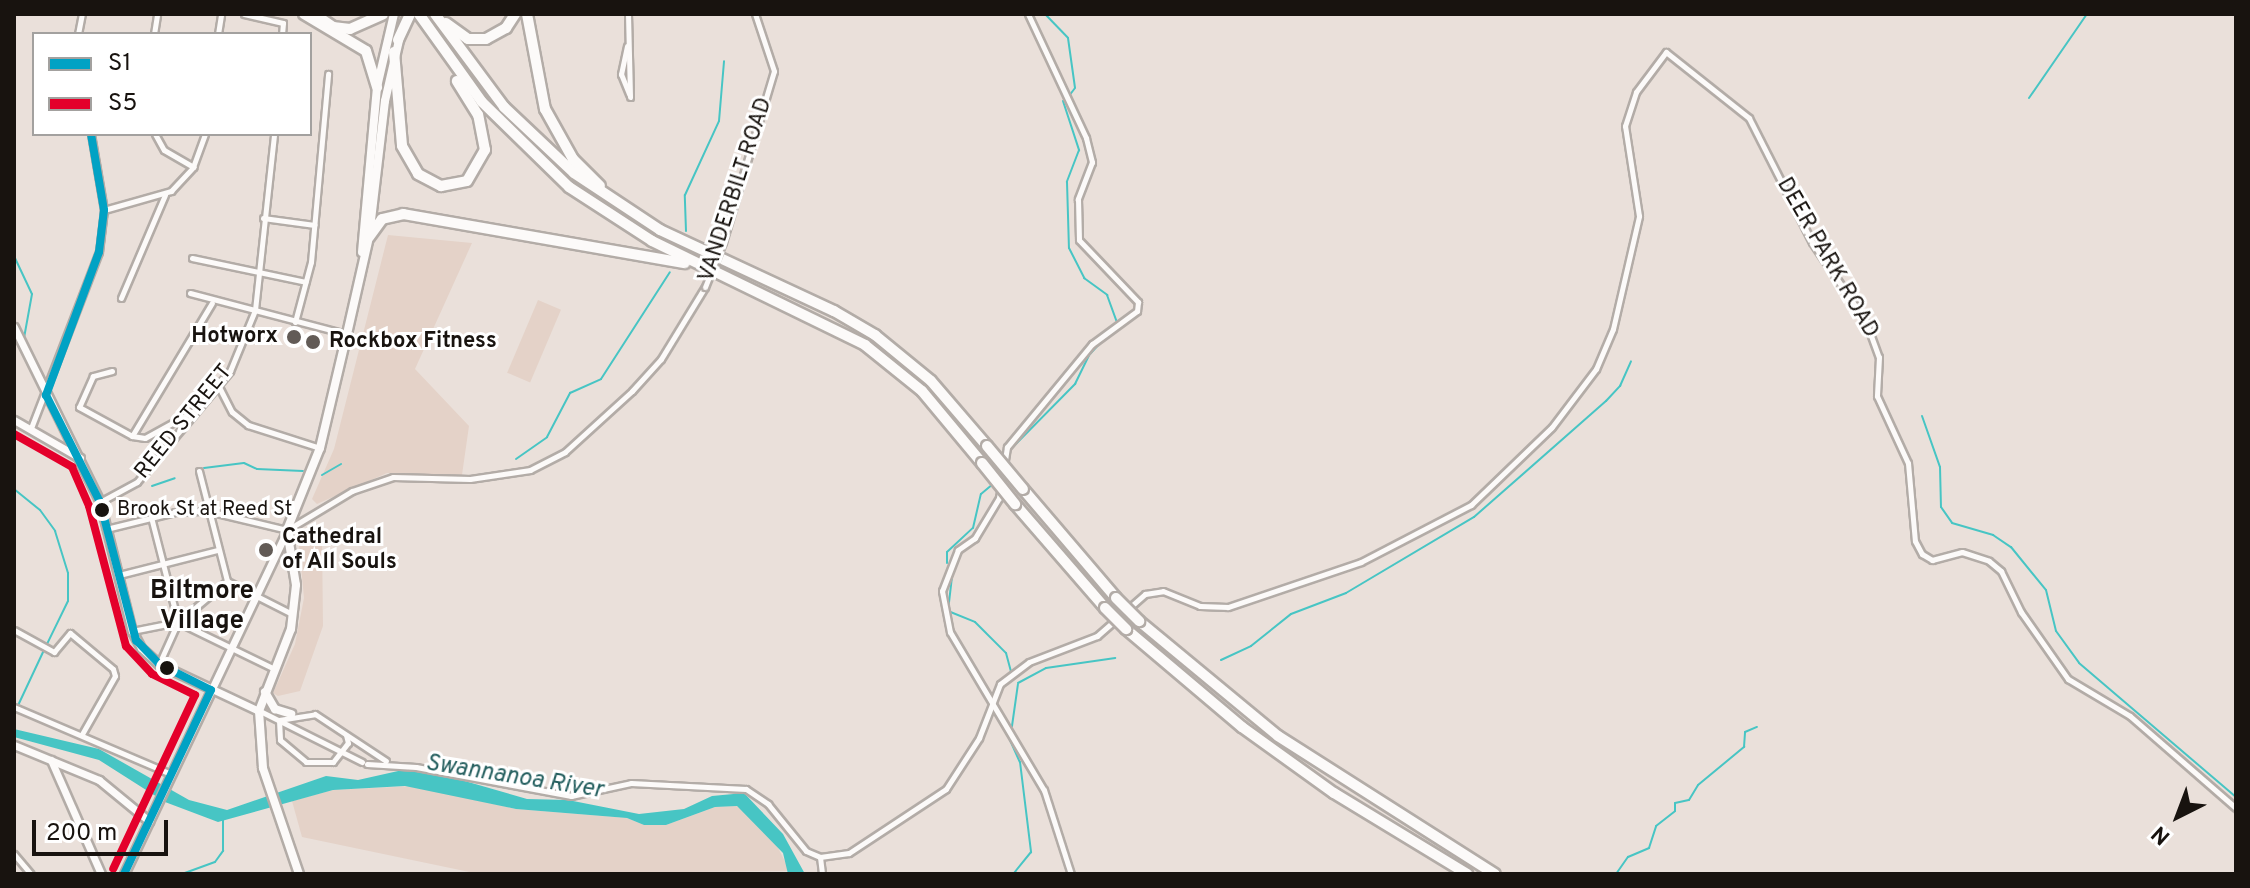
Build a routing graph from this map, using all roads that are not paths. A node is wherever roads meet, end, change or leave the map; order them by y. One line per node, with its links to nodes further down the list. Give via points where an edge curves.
1 (244, 14): 14 (street, via 283,23)
2 (304, 14): 20 (highway, via 366,51)
3 (314, 14): 4 (highway, via 333,27 350,29)
4 (383, 14)
5 (394, 14): 20 (main road)
6 (409, 14): 15 (highway)
7 (436, 14): 8 (highway, via 460,35 477,40 500,33); 29 (highway, via 521,125)
8 (515, 14)
9 (527, 14): 29 (highway, via 536,83 555,131 573,159)
10 (628, 14): 16 (street)
11 (755, 14): 60 (street, VANDERBILT ROAD, bridge, via 774,71 723,242 705,287 647,375 552,461 496,477 381,480)
12 (1028, 14): 75 (street, via 1086,138 1092,162 1078,199 1079,240 1138,302 1137,311 1092,344 1007,447 990,519 958,550 948,569 943,613)
13 (422, 19): 17 (highway)
14 (282, 32)
15 (398, 40): 18 (main road)
16 (628, 41): 16 (street, via 621,74 630,97 630,57)
17 (438, 43): 18 (highway, via 478,115 485,140 478,169 451,186 425,180 406,157 395,110); 36 (highway, via 490,112 551,172 630,229)
18 (394, 52): 33 (main road)
19 (328, 74): 22 (street)
20 (377, 87): 34 (main road)
21 (312, 132): 22 (street)
22 (321, 133): 32 (street)
23 (91, 136): 30 (street)
24 (156, 136): 27 (street, via 164,150)
25 (204, 136): 27 (street)
26 (274, 136): 31 (street, REED STREET)
27 (193, 167): 28 (street)
28 (166, 194): 30 (street); 40 (street)
29 (618, 205): 100 (highway, bridge, via 875,335 931,381 1139,621 1278,736)
30 (104, 210): 48 (street, via 99,252)
31 (263, 218): 32 (street); 37 (street, REED STREET)
32 (315, 225): 38 (street)
33 (369, 237): 34 (main road); 36 (highway, via 382,219 403,214 635,251)
34 (363, 253): 45 (main road)
35 (192, 258): 37 (street)
36 (709, 269): 99 (highway, bridge, via 865,345 922,391 1126,629 1253,735 1334,793)
37 (257, 272): 38 (street); 42 (street, REED STREET)
38 (306, 282): 43 (street)
39 (190, 293): 41 (street)
40 (121, 298)
41 (212, 303): 42 (street); 52 (street)
42 (255, 310): 43 (street); 47 (street, REED STREET)
43 (295, 322): 45 (street)
44 (14, 327): 48 (main road)
45 (347, 334): 53 (main road)
46 (112, 371): 52 (street, via 93,376 79,407 105,416)
47 (219, 387): 49 (street, REED STREET); 53 (street, via 232,412 248,425)
48 (46, 395): 51 (street); 54 (main road)
49 (198, 408): 52 (street, via 145,438); 56 (street, REED STREET, via 137,482)
50 (14, 420): 51 (main road)
51 (31, 428): 54 (main road)
52 (132, 436)
53 (320, 448): 60 (main road)
54 (81, 459): 56 (main road)
55 (199, 471): 57 (street)
56 (100, 502): 59 (main road)
57 (208, 511): 58 (street); 60 (street); 61 (street)
58 (151, 517): 59 (street); 62 (street)
59 (106, 529): 63 (main road)
60 (287, 530): 65 (main road); 66 (main road, via 296,572)
61 (217, 550): 62 (street); 64 (street)
62 (162, 563): 63 (street); 67 (street)
63 (118, 575): 69 (main road)
64 (227, 581): 65 (street); 67 (street)
65 (254, 596): 66 (street); 70 (main road)
66 (294, 615): 72 (main road)
67 (178, 622): 69 (street); 70 (street); 71 (street)
68 (14, 630): 82 (street, via 35,638 45,649 58,650 70,633 113,669 115,676)
69 (132, 631): 71 (main road)
70 (230, 648): 72 (street); 73 (main road)
71 (159, 664): 73 (main road)
72 (275, 669): 74 (main road)
73 (211, 690): 77 (main road); 88 (main road)
74 (265, 692): 77 (main road); 78 (main road, via 278,711)
75 (992, 698): 79 (street); 81 (street); 89 (street, DEER PARK ROAD, via 1000,684 1029,662 1097,636 1145,594 1163,591 1215,609 1242,605 1361,562 1471,505 1552,427 1605,350 1637,237 1638,187 1625,126 1636,92 1666,52 1749,118 1812,242 1871,332 1879,357 1877,396 1908,463 1914,534 1922,554 1932,560 1962,552 1989,561 2001,571 2021,612 2068,679 2130,716)
76 (17, 708): 82 (street)
77 (259, 711): 80 (street); 96 (main road, via 259,748)
78 (291, 714): 80 (street); 83 (street, via 315,714)
79 (1004, 719): 81 (street); 98 (street, via 1044,790)
80 (279, 720): 85 (street); 85 (street, via 280,740 306,762 333,762)
81 (985, 722): 92 (street, via 958,774 935,798 849,853)
82 (82, 734): 88 (street)
83 (346, 735): 85 (street); 87 (street)
84 (14, 745): 86 (main road)
85 (343, 751): 87 (street, via 365,763)
86 (51, 760): 90 (main road, via 119,793); 94 (main road)
87 (390, 763): 92 (street, via 571,796 631,783 746,789 768,804 806,851)
88 (169, 778): 90 (main road)
89 (2236, 808)
90 (149, 821): 95 (main road)
91 (14, 854): 93 (street)
92 (820, 857): 97 (street)
93 (31, 874)
94 (101, 874)
95 (124, 874)
96 (299, 874)
97 (822, 874)
98 (1071, 874)
99 (1467, 874)
100 (1495, 874)

